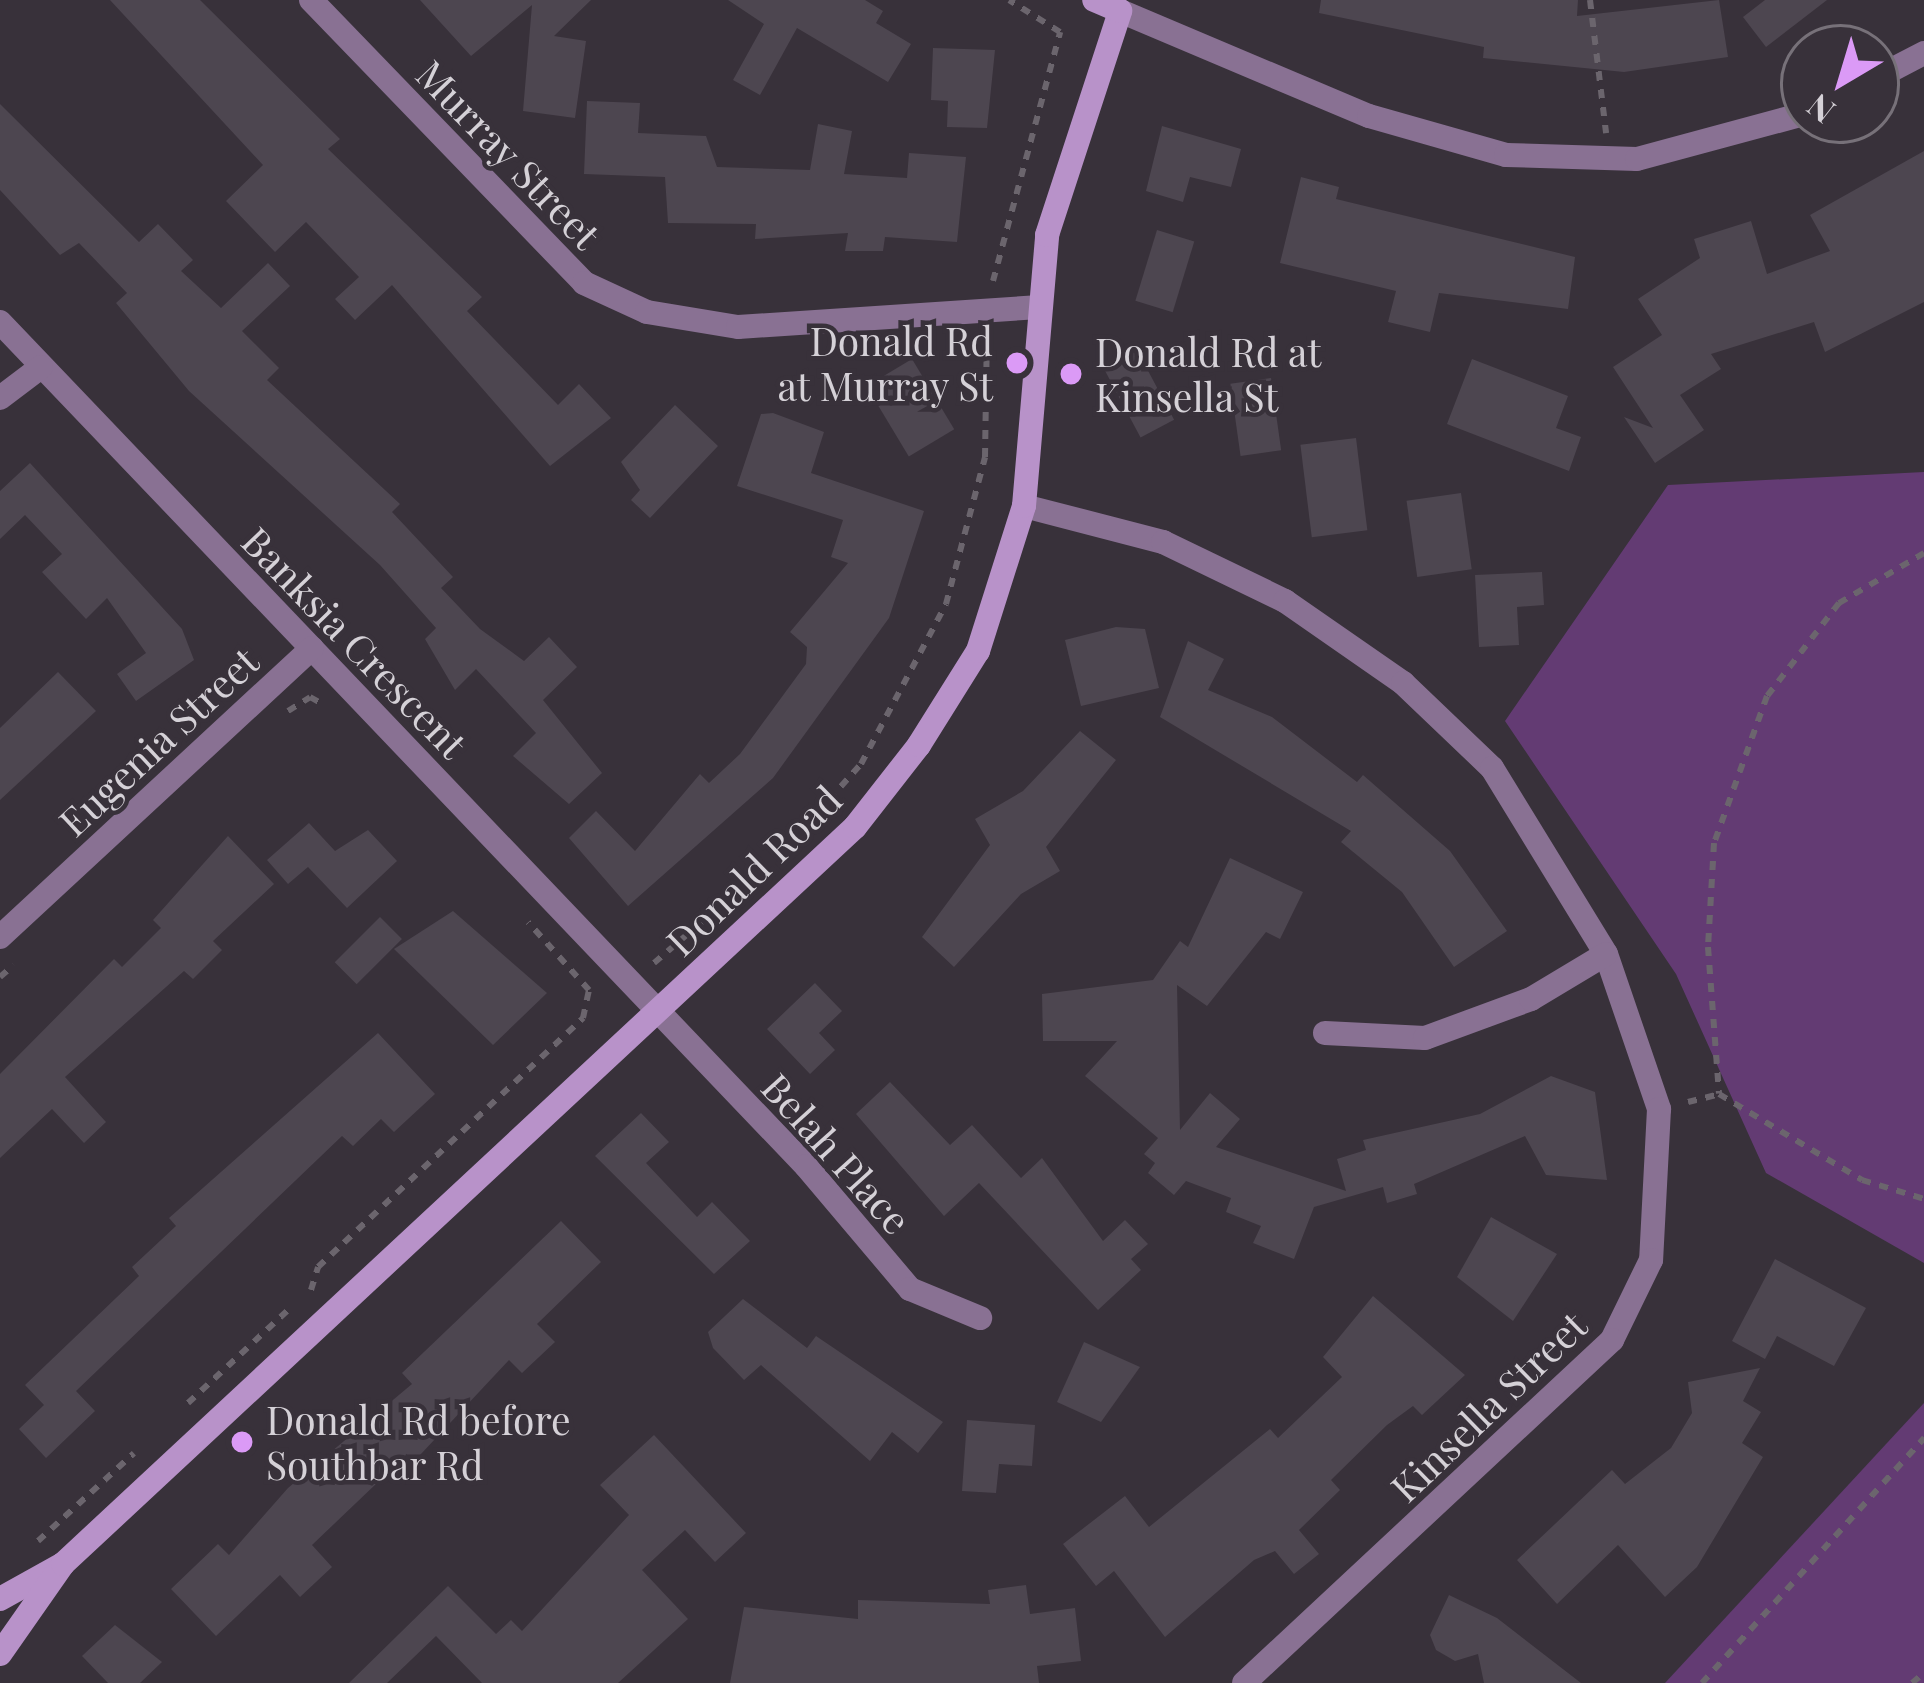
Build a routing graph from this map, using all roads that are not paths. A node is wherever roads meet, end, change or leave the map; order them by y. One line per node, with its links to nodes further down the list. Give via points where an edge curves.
1 (311, 0): 5 (street, Murray Street, via 584,283 647,312 738,327)
2 (1094, 0): 3 (street)
3 (1120, 11): 4 (street, via 1370,116 1506,155 1609,158); 5 (street, Donald Road, via 1066,162)
4 (1780, 127)
5 (1039, 307): 9 (street, Donald Road)
6 (0, 322): 7 (street, Banksia Crescent)
7 (41, 367): 8 (street); 10 (street, Banksia Crescent)
8 (0, 398)
9 (1024, 506): 12 (street, Kinsella Street, via 1163,542 1285,601 1388,672 1492,768); 13 (street, Donald Road, via 978,651 919,746 855,827)
10 (312, 648): 11 (street, Eugenia Street); 13 (street, Banksia Crescent)
11 (0, 937)
12 (1606, 954): 14 (street, via 1531,999 1425,1038); 19 (street, Kinsella Street, via 1659,1109 1663,1193 1651,1260 1612,1340)
13 (657, 1011): 15 (street, Belah Place, via 910,1289); 16 (street, Donald Road)
14 (1325, 1033)
15 (980, 1318)
16 (63, 1564): 17 (street, Donald Road); 18 (street, Donald Road)
17 (0, 1599)
18 (0, 1654)
19 (1244, 1683)

